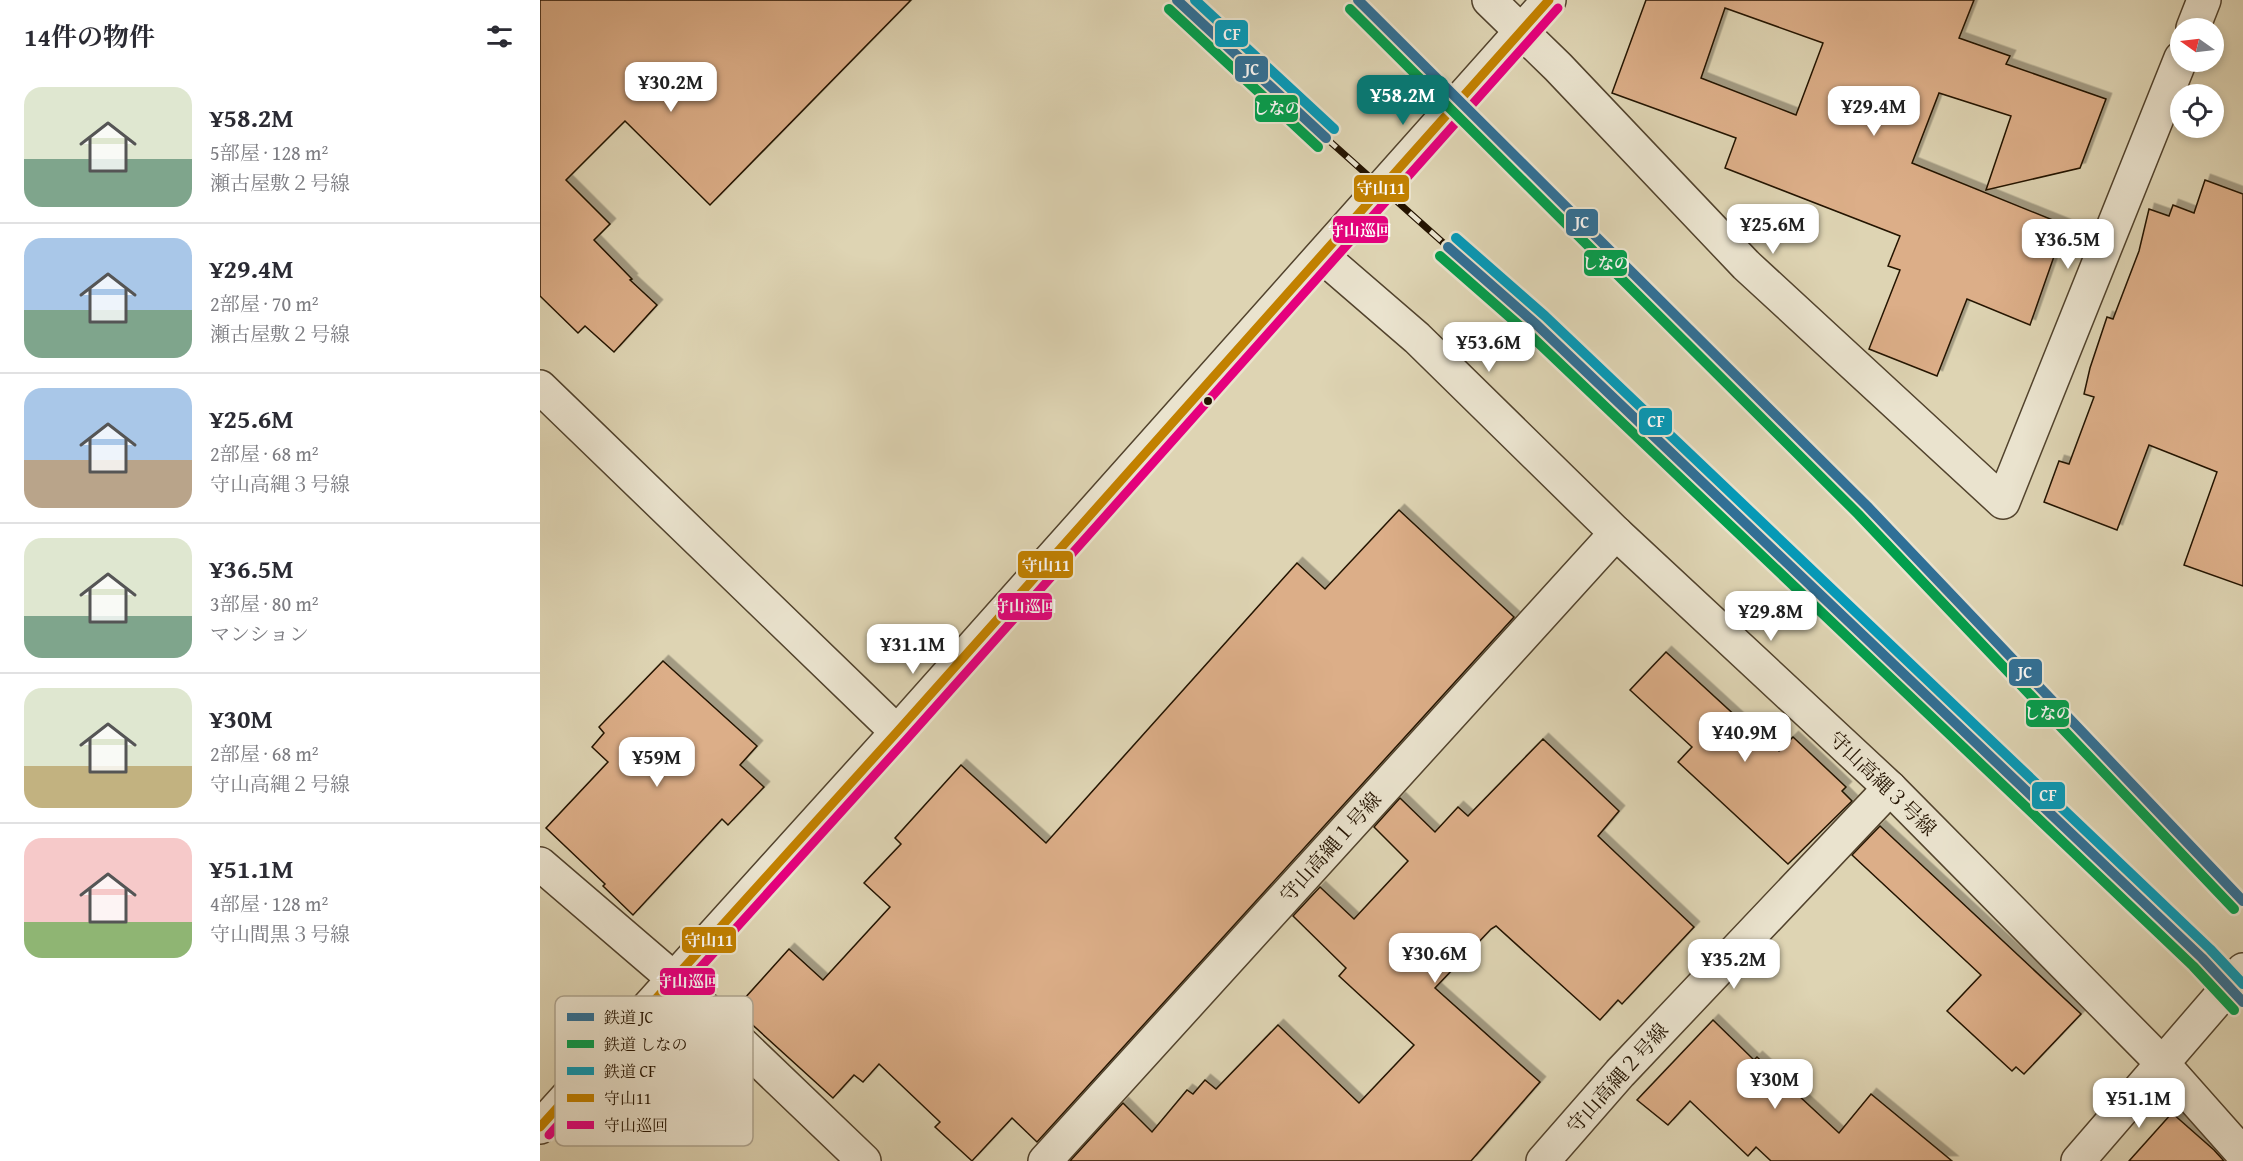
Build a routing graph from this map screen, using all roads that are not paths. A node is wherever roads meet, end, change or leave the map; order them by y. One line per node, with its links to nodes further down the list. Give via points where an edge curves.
1 (1489, 0): 5 (street)
2 (1549, 0): 5 (street)
3 (2204, 0): 4 (street)
4 (2197, 18)
5 (1521, 31): 6 (street, via 1746,265 2003,502); 7 (street)
6 (2175, 72)
7 (1322, 256): 9 (street, 守山高縄３号線, via 1417,338); 10 (street)
8 (540, 387): 10 (street)
9 (1616, 534): 11 (street, 守山高縄３号線); 23 (street, 守山高縄１号線)
10 (897, 732): 14 (street)
11 (1890, 788): 18 (street, 守山高縄３号線); 24 (street, 守山高縄２号線, via 1620,1072)
12 (540, 864): 14 (street)
13 (2243, 970): 18 (street)
14 (674, 979): 15 (street); 16 (street)
15 (659, 996)
16 (692, 996)
17 (753, 1055): 22 (street)
18 (2163, 1064): 21 (street, 守山高縄３号線); 25 (street)
19 (555, 1110): 20 (street)
20 (540, 1127)
21 (2243, 1154)
22 (864, 1161)
23 (1045, 1161)
24 (1543, 1161)
25 (2078, 1161)

